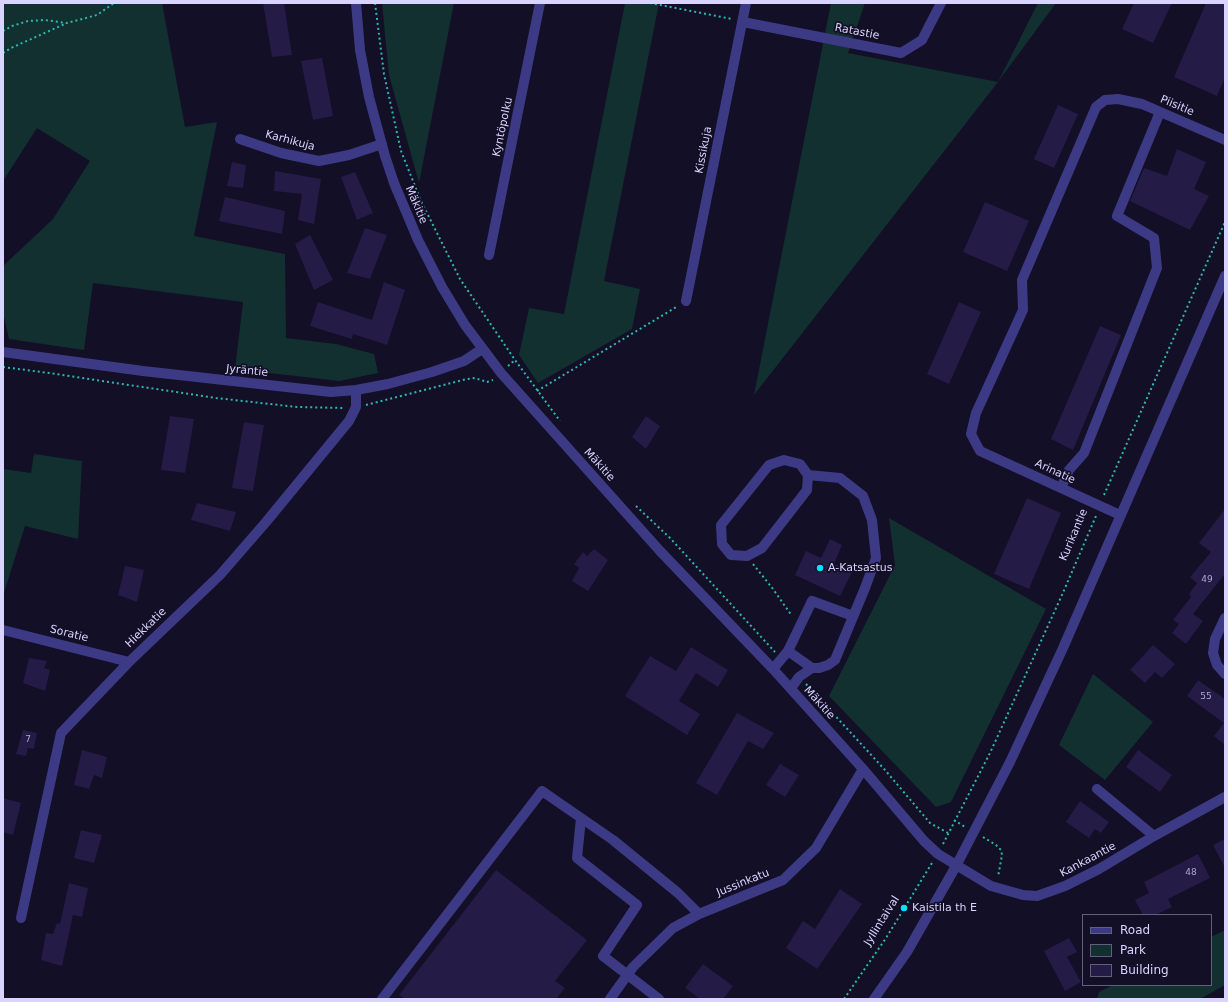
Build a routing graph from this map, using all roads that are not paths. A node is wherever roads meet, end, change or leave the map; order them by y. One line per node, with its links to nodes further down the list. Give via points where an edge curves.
1 (356, 3): 9 (street, Mäkitie, via 360,50)
2 (540, 3): 10 (street, Kyntöpolku)
3 (746, 3): 5 (street, Kissikuja)
4 (941, 3): 5 (street, Ratastie, via 922,40 901,53)
5 (742, 22): 12 (street, Kissikuja)
6 (1160, 112): 8 (street, Piisitie); 16 (street, Piisitie, via 1142,104 1118,99 1105,100 1096,107 1022,280 1023,310 976,413 971,434); 18 (street, via 1117,216 1154,238 1157,268 1084,453 1069,470)
7 (240, 139): 9 (street, Karhikuja, via 281,153 319,161)
8 (1225, 140)
9 (382, 144): 13 (street, Mäkitie, via 394,183 418,240 442,287)
10 (489, 255)
11 (1225, 276): 19 (street)
12 (686, 301)
13 (482, 349): 15 (street, Jyräntie, via 464,361 432,372); 26 (street, Mäkitie, via 660,551)
14 (3, 352): 15 (street, Jyräntie, via 331,392)
15 (356, 390): 24 (street, Hiekkatie, via 356,407 349,420 266,522 220,575)
16 (980, 451): 18 (street, Arinatie)
17 (808, 475): 17 (street, via 800,464 784,460 769,465 721,525 722,544 731,555 747,556 762,548 808,490); 20 (street, via 840,478 863,496 872,520 876,558)
18 (1061, 488): 19 (street, Arinatie)
19 (1120, 515): 34 (street, via 1063,648 1010,762)
20 (853, 616): 23 (street, via 812,601); 25 (street, via 835,660 828,665)
21 (1225, 618): 27 (street, via 1213,653 1217,665)
22 (3, 630): 24 (street, Soratie)
23 (785, 655): 25 (street); 26 (street)
24 (129, 662): 36 (street, Hiekkatie, via 61,733)
25 (812, 668): 28 (street, via 799,677)
26 (773, 669): 28 (street, Mäkitie)
27 (1225, 674)
28 (790, 688): 29 (street, Mäkitie)
29 (863, 768): 34 (street, Mäkitie, via 924,841); 35 (street, Jussinkatu, via 816,848 783,880)
30 (1097, 789): 33 (street)
31 (1225, 797): 33 (street, Kankaantie)
32 (581, 818): 35 (street, via 672,888); 37 (street, via 576,858 637,905 603,956); 38 (street, via 542,791)
33 (1154, 836): 34 (street, Kankaantie, via 1099,869 1065,886 1037,896 995,888)
34 (956, 866): 41 (street, via 907,952)
35 (699, 914): 37 (street, Jussinkatu, via 673,928)
36 (21, 918)
37 (628, 975): 39 (street, Jussinkatu); 40 (street)
38 (382, 999)
39 (610, 999)
40 (659, 999)
41 (874, 999)

